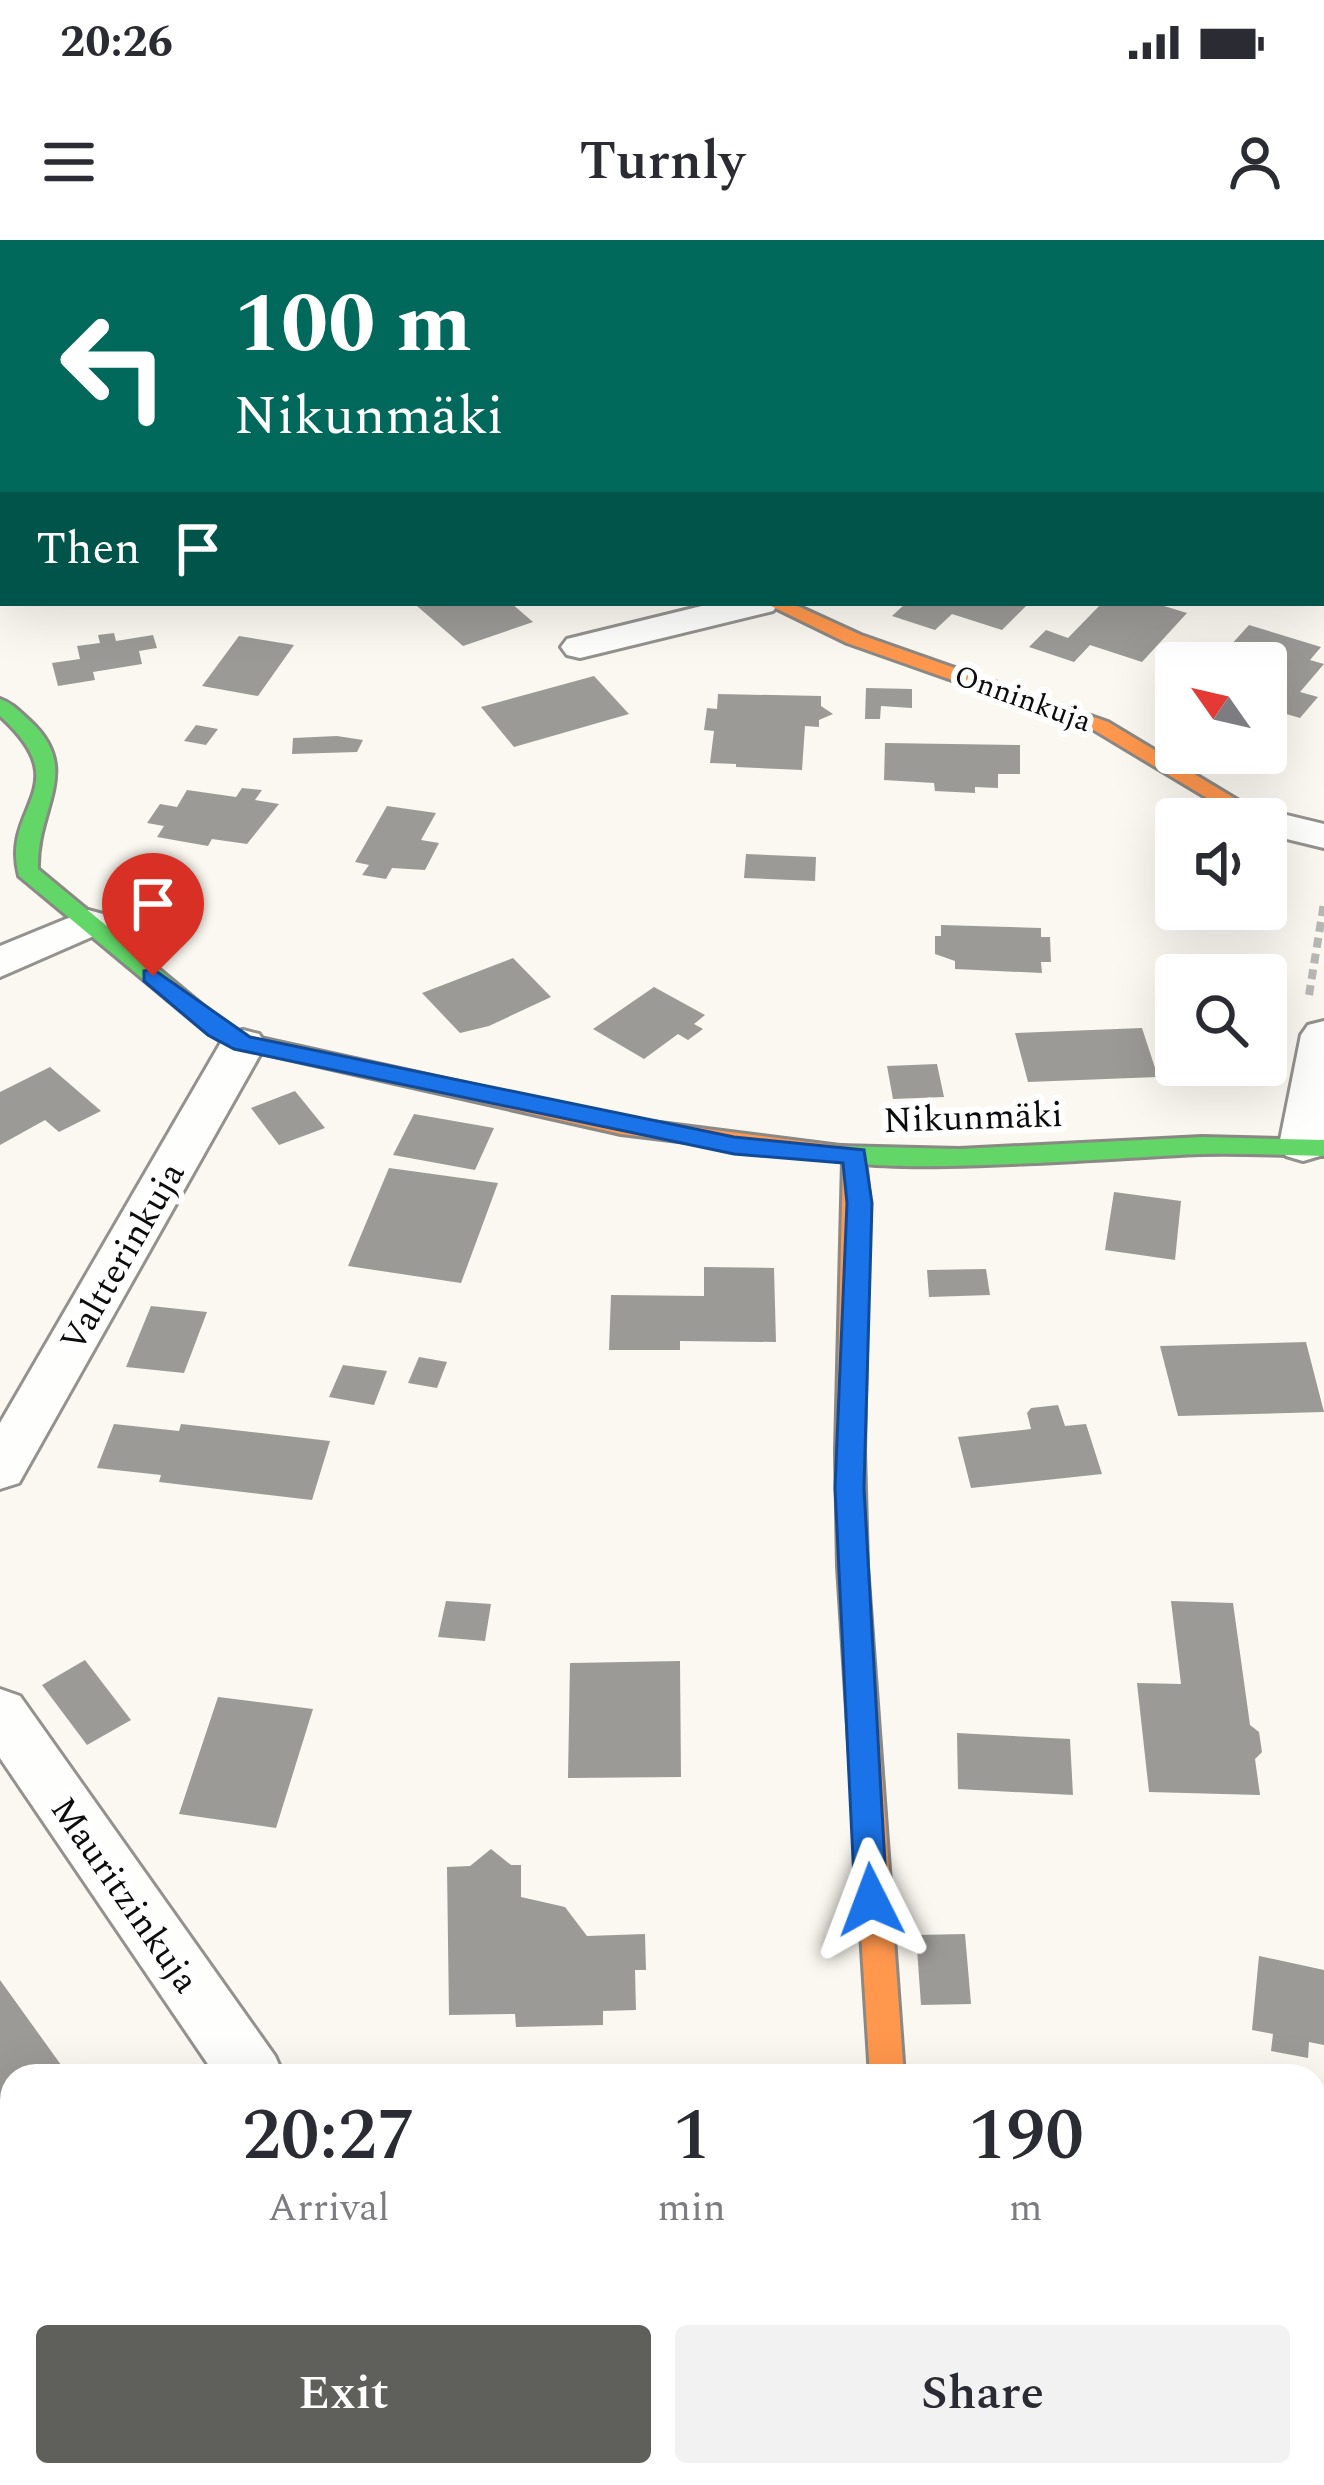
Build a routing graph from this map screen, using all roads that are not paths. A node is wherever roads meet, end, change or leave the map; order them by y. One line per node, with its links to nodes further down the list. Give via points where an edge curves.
1 (748, 606): 3 (street)
2 (781, 606): 5 (street, Onninkuja, via 818,627 1103,727)
3 (580, 647)
4 (0, 705): 8 (street, Nikunmäki, via 47,746 52,764 20,851 27,871)
5 (1216, 798)
6 (1287, 826): 7 (street, Onninkuja)
7 (1324, 836)
8 (88, 922): 9 (street); 11 (street, Nikunmäki)
9 (0, 963)
10 (1324, 1035): 12 (street)
11 (243, 1044): 13 (street, Nikunmäki, via 734,1145); 14 (street, Valtterinkuja)
12 (1313, 1147): 13 (street, Nikunmäki)
13 (855, 1156): 17 (street, via 850,1488)
14 (0, 1469)
15 (0, 1712): 16 (street, Mauritzinkuja)
16 (244, 2064)
17 (886, 2064)

